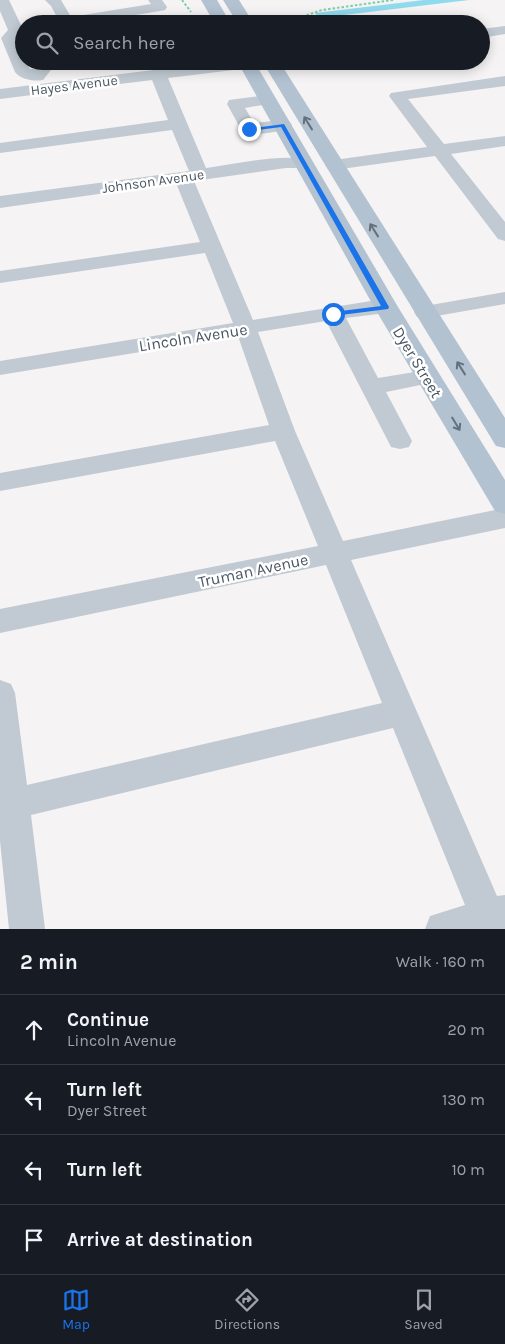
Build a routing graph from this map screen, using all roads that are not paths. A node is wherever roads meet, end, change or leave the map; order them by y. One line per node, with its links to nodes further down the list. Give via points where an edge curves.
1 (2, 0): 10 (street)
2 (52, 0): 6 (street, via 57,4)
3 (155, 0): 7 (street, via 160,7)
4 (209, 0): 8 (main road)
5 (231, 0): 9 (main road)
6 (58, 15)
7 (106, 15)
8 (218, 15)
9 (240, 15)
10 (15, 21)
11 (505, 30): 12 (street)
12 (490, 32)
13 (15, 34): 14 (street, via 9,38)
14 (15, 53)
15 (22, 70): 20 (street)
16 (246, 70): 22 (street, Hayes Avenue)
17 (259, 70): 24 (main road, Dyer Street)
18 (263, 70): 31 (main road, Dyer Street, one-way to 18)
19 (158, 74): 20 (street, Hayes Avenue); 22 (street, Hayes Avenue); 25 (street)
20 (40, 76): 23 (street, Hayes Avenue)
21 (505, 81): 29 (street, via 397,96)
22 (225, 86): 24 (street); 26 (street, via 249,129)
23 (0, 94)
24 (268, 100): 26 (main road, Dyer Street)
25 (178, 124): 28 (street); 32 (street)
26 (282, 125): 30 (main road, Dyer Street)
27 (505, 141): 29 (street)
28 (0, 148)
29 (438, 150): 31 (street); 34 (street)
30 (305, 164): 32 (street, Johnson Avenue); 35 (main road, Dyer Street)
31 (334, 165): 41 (main road, Dyer Street, one-way to 31)
32 (191, 176): 33 (street, Johnson Avenue); 37 (street)
33 (0, 202)
34 (497, 214): 36 (street)
35 (336, 220): 40 (main road, Dyer Street); 41 (main road, via 353,232 374,258 406,307)
36 (505, 236)
37 (212, 246): 38 (street); 43 (street)
38 (0, 277)
39 (505, 298): 41 (street)
40 (386, 307): 42 (street, Lincoln Avenue); 45 (main road, Dyer Street)
41 (426, 312): 48 (main road, Dyer Street, one-way to 41)
42 (333, 314): 43 (street, Lincoln Avenue); 46 (street)
43 (246, 328): 44 (street, Lincoln Avenue); 47 (street)
44 (0, 368)
45 (427, 377): 46 (street); 51 (main road, Dyer Street, one-way to 51)
46 (372, 387): 49 (street)
47 (283, 431): 50 (street); 53 (street)
48 (505, 438)
49 (400, 441)
50 (0, 482)
51 (505, 504)
52 (505, 518): 53 (street, Truman Avenue)
53 (335, 553): 54 (street, Truman Avenue); 56 (street)
54 (0, 621)
55 (0, 693): 57 (street)
56 (402, 712): 57 (street); 58 (street)
57 (6, 806): 59 (street)
58 (495, 919): 60 (street)
59 (27, 929)
60 (443, 929)

